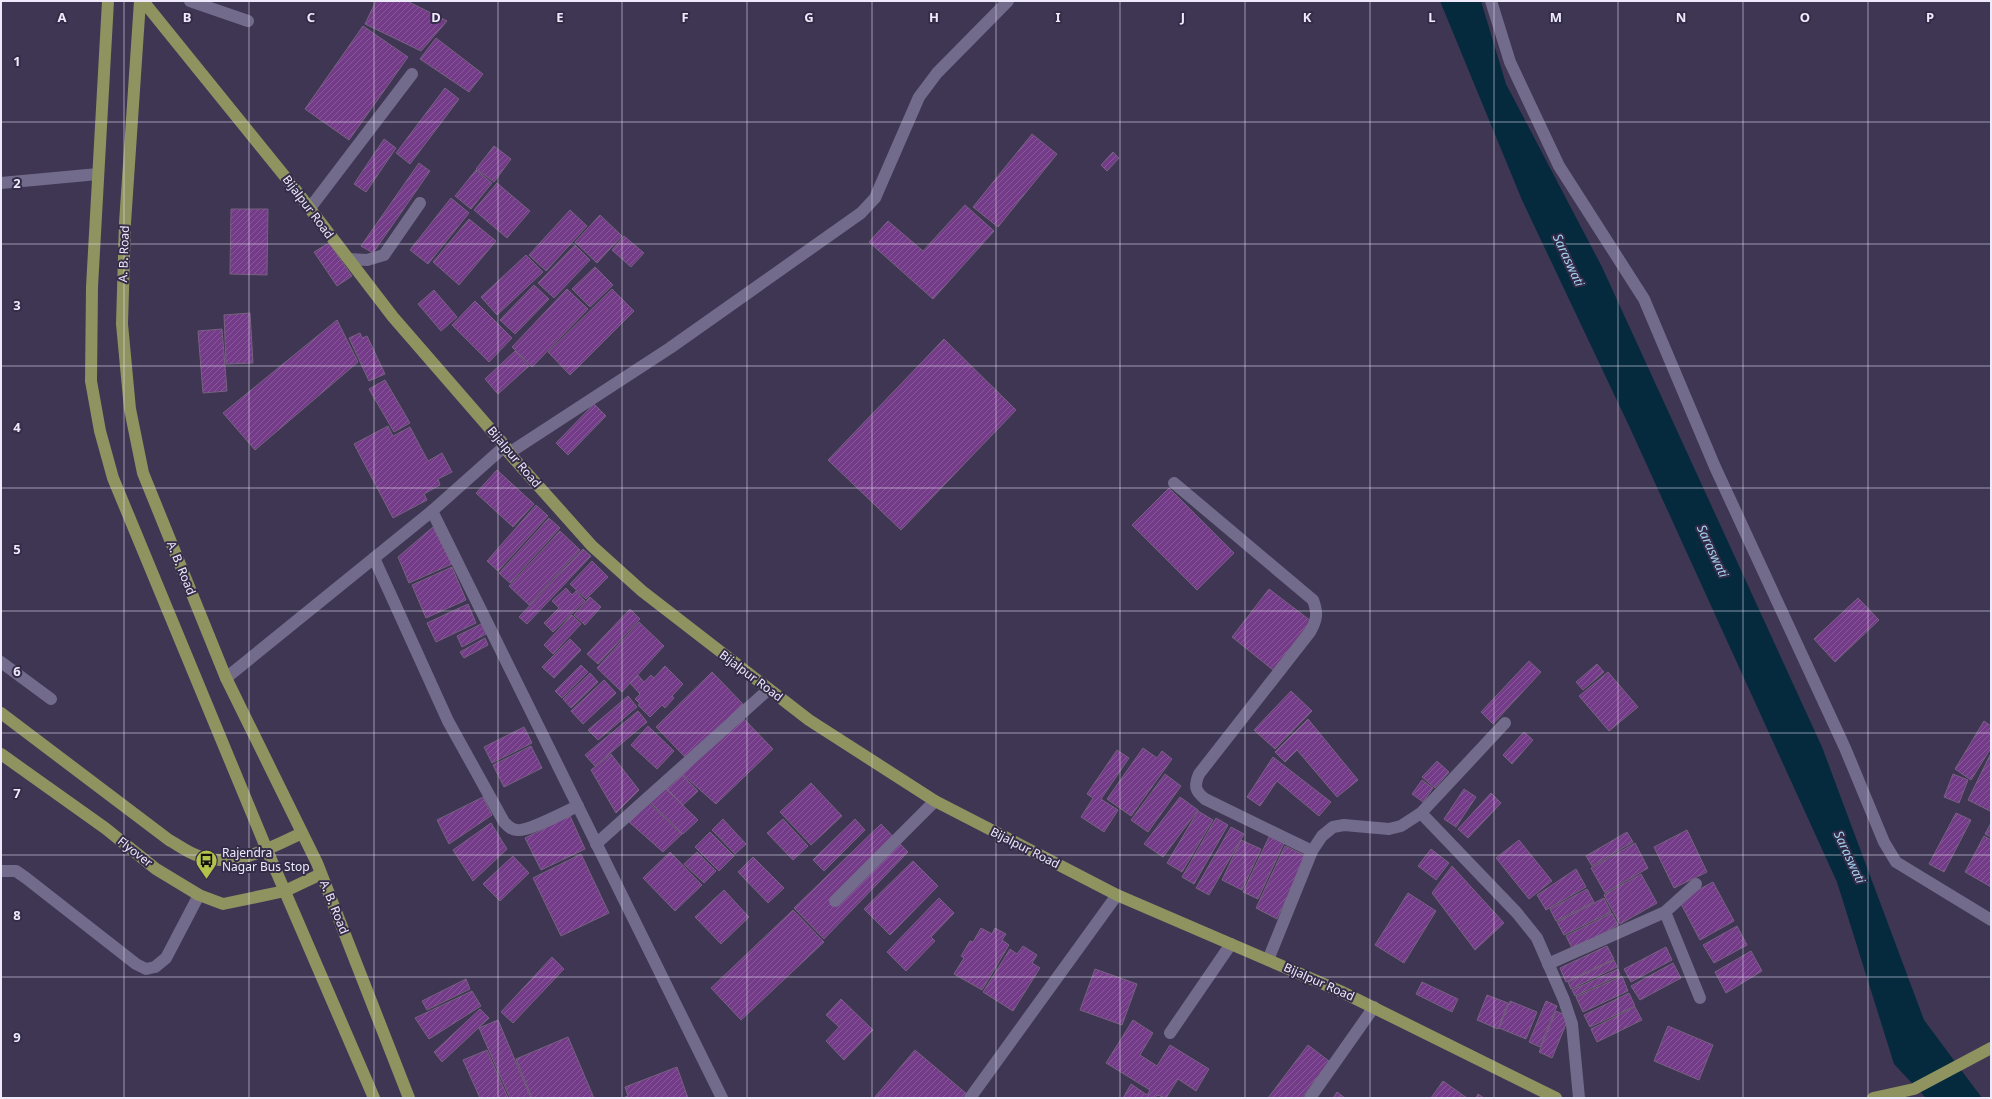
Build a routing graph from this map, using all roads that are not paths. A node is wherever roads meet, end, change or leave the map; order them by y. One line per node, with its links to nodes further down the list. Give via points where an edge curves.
1 (108, 1): 8 (main road)
2 (142, 1): 11 (main road, Bijalpur Road); 18 (main road, A. B. Road, via 125,223 122,324 130,409 143,473)
3 (190, 1): 6 (street)
4 (1008, 1): 13 (street, via 937,72 919,97 875,198 862,212 670,348)
5 (1491, 1): 39 (street, via 1510,62 1559,166 1644,299 1715,467 1845,748 1884,842 1896,862)
6 (248, 21)
7 (412, 74): 11 (street)
8 (98, 174): 9 (street); 29 (main road, via 92,287 91,381 100,431 113,478)
9 (1, 182)
10 (420, 203): 12 (street, via 384,255 367,260)
11 (310, 208): 12 (main road, Bijalpur Road)
12 (348, 259): 13 (main road, Bijalpur Road, via 393,317)
13 (507, 449): 15 (street); 19 (main road, Bijalpur Road, via 592,546 642,591)
14 (1174, 482): 30 (street, via 1313,600 1317,611 1316,621 1310,632 1199,774 1195,784 1197,793 1204,799)
15 (432, 511): 16 (street); 25 (street)
16 (374, 558): 18 (street); 25 (street, via 448,721 504,822 518,831)
17 (1, 662): 20 (street)
18 (226, 678): 27 (main road, A. B. Road)
19 (769, 689): 24 (main road, Bijalpur Road, via 810,720); 28 (street)
20 (51, 699)
21 (1, 713): 29 (main road, via 169,840 197,856 229,861)
22 (1505, 723): 26 (street)
23 (1, 754): 35 (main road, Flyover, via 105,828 156,869)
24 (935, 801): 36 (main road, Bijalpur Road); 37 (street)
25 (578, 806): 28 (street)
26 (1421, 813): 30 (street, via 1401,826 1389,829 1344,825 1333,827 1322,836); 42 (street, via 1529,926)
27 (302, 833): 29 (main road); 32 (main road, A. B. Road)
28 (596, 844): 50 (street)
29 (267, 850): 34 (main road)
30 (1312, 852): 41 (street)
31 (1, 871): 35 (street, via 16,871 136,964 146,969 155,967 166,958)
32 (321, 874): 34 (main road, Flyover); 49 (main road, A. B. Road)
33 (1696, 884): 38 (street)
34 (285, 892): 35 (main road, Flyover, via 223,904); 48 (main road)
35 (199, 895)
36 (1117, 895): 40 (main road, Bijalpur Road); 51 (street)
37 (835, 901)
38 (1664, 912): 42 (street); 43 (street)
39 (1991, 920)
40 (1231, 944): 41 (main road, Bijalpur Road); 45 (street)
41 (1268, 960): 44 (main road, Bijalpur Road)
42 (1548, 964): 54 (street, via 1572,1024)
43 (1700, 998)
44 (1374, 1007): 52 (street); 53 (main road, Bijalpur Road)
45 (1170, 1033)
46 (1991, 1048): 47 (main road, via 1914,1089)
47 (1880, 1097)
48 (374, 1098)
49 (409, 1098)
50 (722, 1098)
51 (970, 1098)
52 (1310, 1098)
53 (1556, 1098)
54 (1579, 1098)

